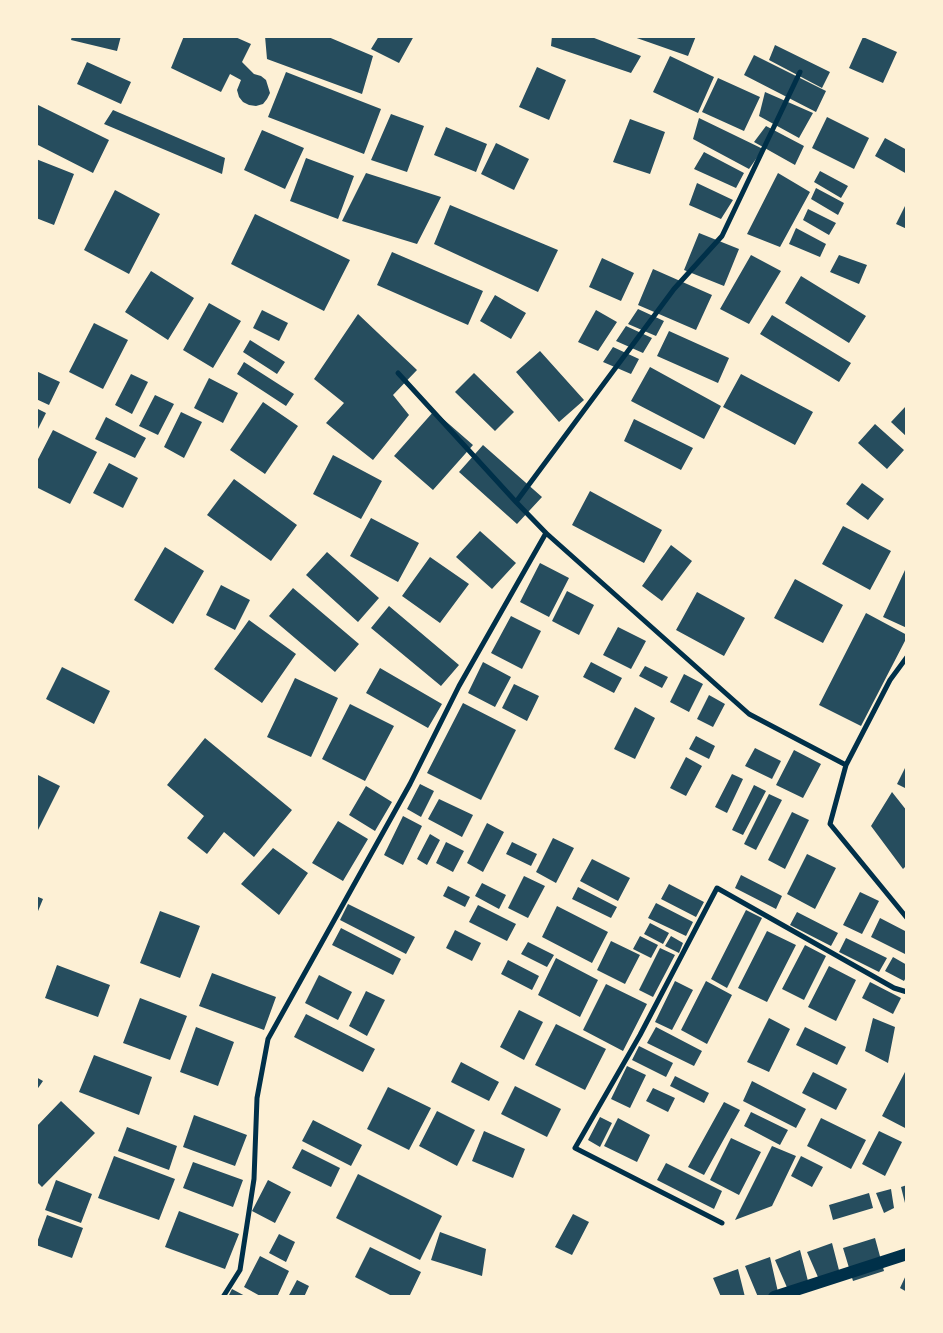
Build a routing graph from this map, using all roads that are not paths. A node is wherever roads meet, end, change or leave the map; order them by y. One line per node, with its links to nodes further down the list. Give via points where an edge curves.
1 (800, 72): 3 (street, via 722,236 674,289)
2 (398, 373): 3 (street)
3 (516, 502): 4 (street)
4 (546, 533): 6 (street, via 749,714); 11 (street, via 459,686 410,784 268,1039 257,1098 254,1179 240,1270)
5 (907, 657): 6 (street, via 890,680)
6 (846, 765): 7 (street, via 830,824)
7 (907, 918)
8 (907, 992): 9 (street, via 894,988 717,888 576,1148)
9 (722, 1223)
10 (907, 1254): 12 (main road)
11 (223, 1297)
12 (774, 1297)

